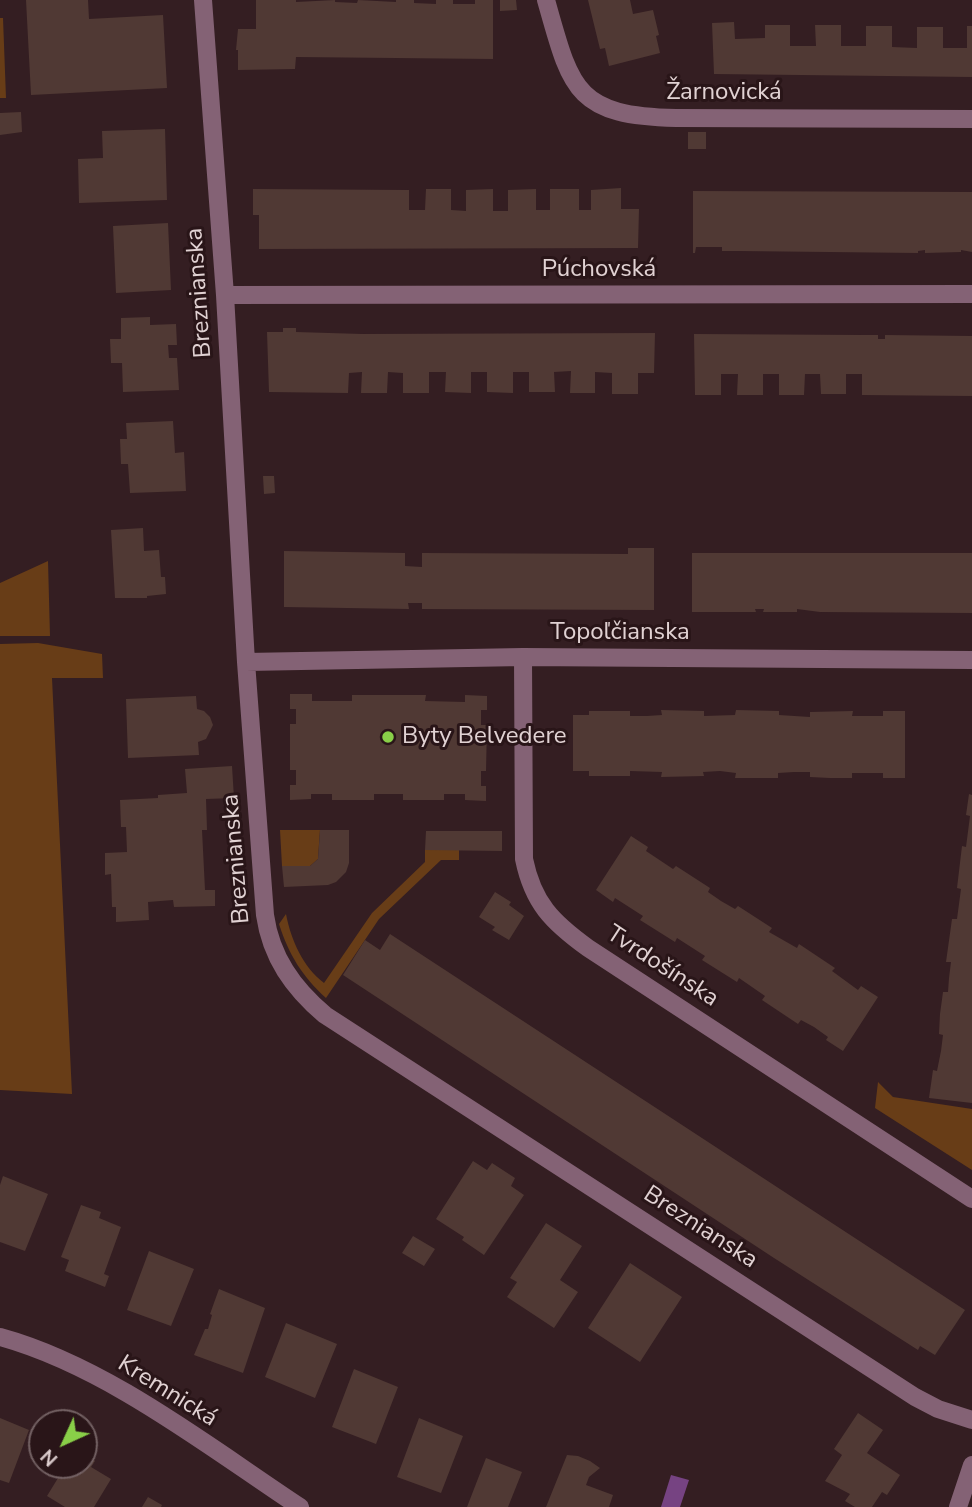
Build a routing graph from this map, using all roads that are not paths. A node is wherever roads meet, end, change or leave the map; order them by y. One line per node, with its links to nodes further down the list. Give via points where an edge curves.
1 (203, 0): 5 (street, Breznianska)
2 (546, 0): 3 (street, Žarnovická, via 571,78 596,103 630,116)
3 (972, 119)
4 (972, 294): 5 (street, Púchovská)
5 (225, 295): 8 (street, Breznianska)
6 (523, 657): 7 (street, Topoľčianska); 8 (street, Topoľčianska); 9 (street, Tvrdošínska, via 524,859 545,912 588,948)
7 (972, 660)
8 (246, 662): 11 (street, Breznianska, via 267,929 280,965 307,999 325,1015 904,1390)
9 (972, 1199)
10 (0, 1337): 13 (street, Kremnická, via 34,1346 137,1399)
11 (972, 1420)
12 (972, 1465): 14 (street)
13 (300, 1507)
14 (958, 1507)

